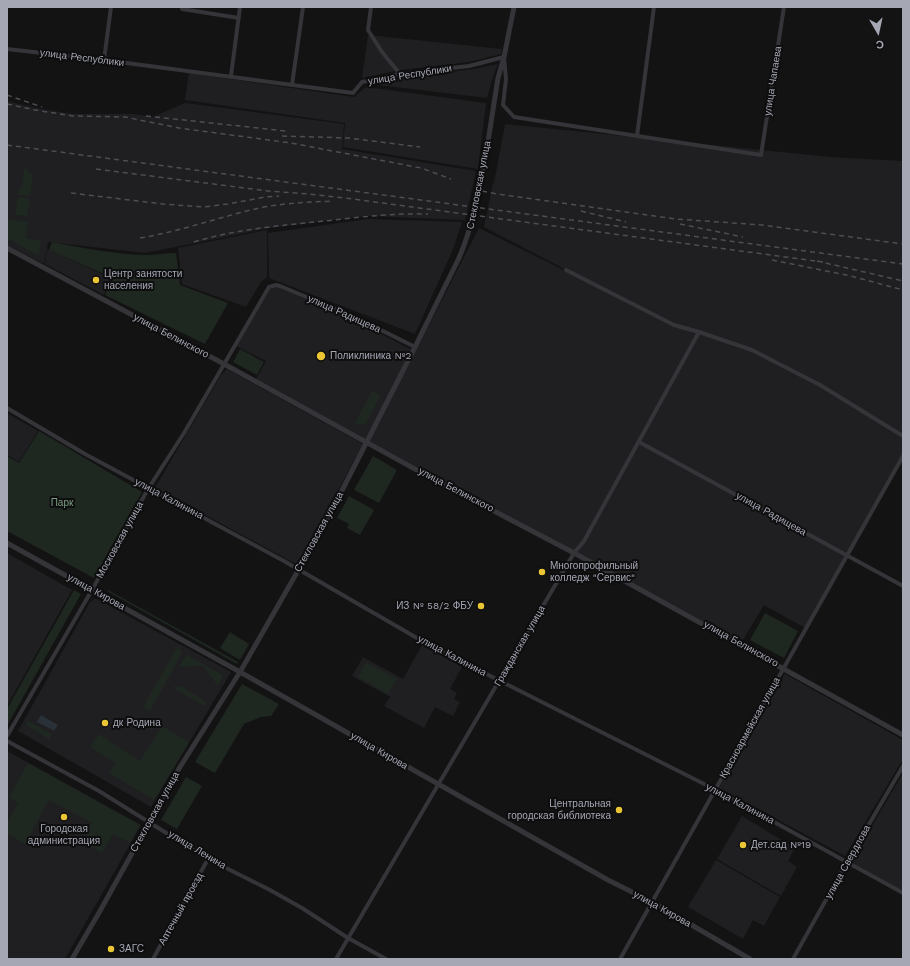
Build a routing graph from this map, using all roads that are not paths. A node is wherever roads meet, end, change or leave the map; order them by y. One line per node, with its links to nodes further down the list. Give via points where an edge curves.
1 (111, 7): 12 (street)
2 (182, 7): 9 (street)
3 (240, 7): 9 (street)
4 (302, 7): 15 (street)
5 (371, 7): 13 (street, via 368,30)
6 (514, 7): 11 (street, Стекловская улица)
7 (654, 7): 16 (street)
8 (784, 7): 16 (street, улица Чапаева, via 761,155)
9 (239, 18): 14 (street)
10 (7, 49): 12 (street, улица Республики)
11 (504, 58): 13 (street, улица Республики, via 469,66); 16 (street, via 506,79 503,105 514,117); 21 (street, Стекловская улица, bridge, via 498,78 478,201 468,238)
12 (104, 60): 14 (street, улица Республики)
13 (400, 74): 15 (street, улица Республики, via 362,82 353,93)
14 (231, 76): 15 (street, улица Республики)
15 (292, 85)
16 (637, 136)
17 (7, 248): 22 (street, улица Белинского)
18 (566, 270): 20 (street, via 674,325)
19 (272, 286): 21 (street, улица Радищева, via 280,286 355,317); 22 (street, Московская улица, via 266,290)
20 (699, 332): 24 (street, via 752,350 820,385); 26 (street, Гражданская улица)
21 (415, 347): 25 (street, Стекловская улица)
22 (224, 364): 25 (street, улица Белинского); 28 (street, Московская улица)
23 (7, 408): 28 (street, улица Калинина)
24 (903, 436)
25 (367, 442): 30 (street, улица Белинского); 32 (street, Стекловская улица)
26 (639, 442): 30 (street, Гражданская улица, via 584,542); 31 (street, улица Радищева)
27 (903, 456): 31 (street, Красноармейская улица)
28 (148, 489): 32 (street, улица Калинина); 34 (street, Московская улица)
29 (7, 543): 34 (street, улица Кирова)
30 (574, 553): 35 (street, улица Белинского); 37 (street, Гражданская улица)
31 (847, 555): 33 (street, улица Радищева); 35 (street, Красноармейская улица)
32 (298, 570): 36 (street, Стекловская улица); 37 (street, улица Калинина, via 429,645)
33 (903, 586)
34 (92, 590): 36 (street, улица Кирова); 39 (street, Московская улица)
35 (784, 668): 38 (street, улица Белинского); 43 (street, Красноармейская улица)
36 (240, 672): 42 (street, улица Кирова); 44 (street, Стекловская улица, via 180,766)
37 (499, 681): 42 (street, Гражданская улица); 43 (street, улица Калинина)
38 (903, 735)
39 (7, 736)
40 (7, 741): 44 (street, улица Ленина)
41 (903, 766): 46 (street, улица Свердлова)
42 (438, 785): 48 (street, улица Кирова); 49 (street, Гражданская улица)
43 (716, 790): 46 (street, улица Калинина); 48 (street, Красноармейская улица)
44 (149, 821): 45 (street, улица Ленина); 50 (street, Стекловская улица)
45 (208, 859): 49 (street, улица Ленина, via 283,898); 51 (street, Аптечный проезд)
46 (847, 862): 47 (street, улица Калинина); 56 (street, улица Свердлова)
47 (903, 893)
48 (652, 902): 54 (street, Красноармейская улица); 55 (street, улица Кирова)
49 (348, 938): 52 (street, Гражданская улица); 53 (street, улица Ленина)
50 (72, 959)
51 (153, 959)
52 (336, 959)
53 (386, 959)
54 (620, 959)
55 (750, 959)
56 (793, 959)

